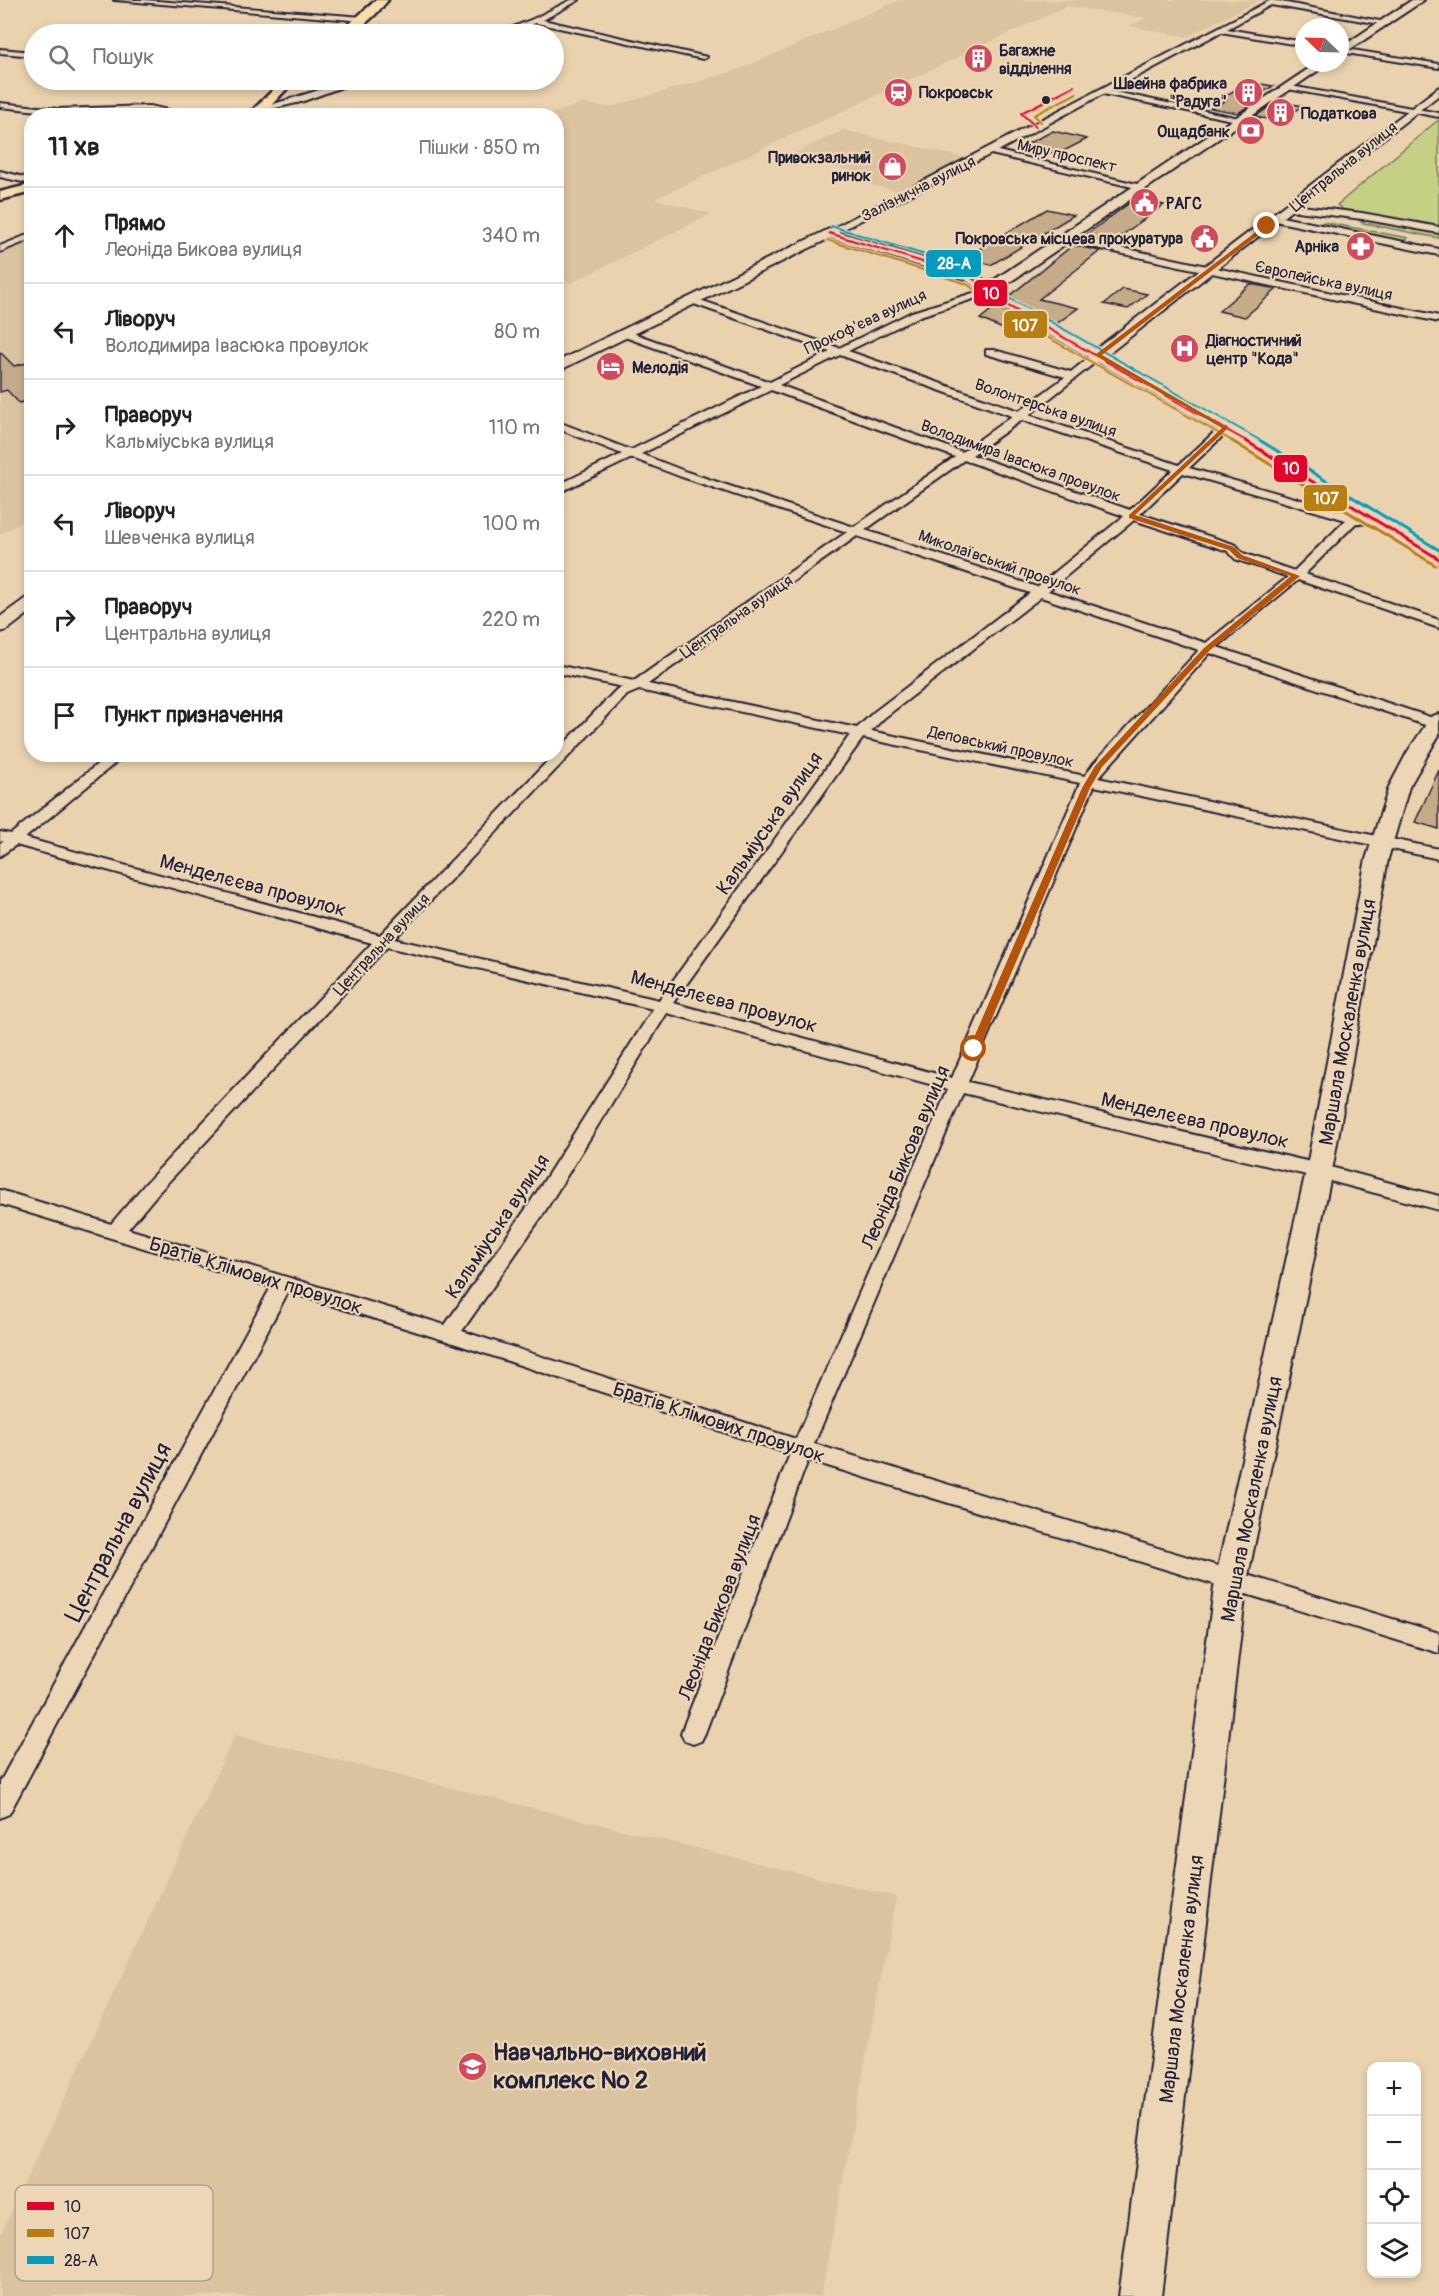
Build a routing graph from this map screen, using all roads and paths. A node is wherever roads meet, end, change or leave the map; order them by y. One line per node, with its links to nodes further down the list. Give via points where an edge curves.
1 (117, 0): 8 (street)
2 (382, 0): 8 (main road)
3 (576, 0): 6 (street)
4 (1419, 0): 7 (street)
5 (1273, 2): 7 (street); 13 (street, Залізнична вулиця)
6 (536, 21): 10 (street); 11 (street)
7 (1386, 22): 15 (street)
8 (359, 23): 9 (street)
9 (362, 24)
10 (528, 24)
11 (550, 24)
12 (564, 27): 19 (street)
13 (1221, 30): 14 (street); 26 (street, Залізнична вулиця)
14 (1295, 42)
15 (1349, 46)
16 (0, 51): 18 (street)
17 (1349, 52): 20 (street)
18 (24, 53)
19 (703, 57)
20 (1439, 66)
21 (1310, 72): 22 (street, Прокоф'єва вулиця)
22 (1288, 87): 31 (street); 33 (street, Прокоф'єва вулиця)
23 (279, 90): 29 (main road)
24 (328, 90): 30 (street)
25 (1439, 90): 31 (street, Центральна вулиця)
26 (1103, 92): 33 (street); 34 (street, Залізнична вулиця)
27 (0, 105): 28 (street)
28 (29, 108)
29 (261, 108)
30 (271, 108)
31 (1412, 110): 32 (street); 42 (street, Центральна вулиця)
32 (1439, 115)
33 (1239, 120): 39 (street, Прокоф'єва вулиця)
34 (1002, 145): 35 (street, Залізнична вулиця); 37 (street, Миру проспект)
35 (989, 152): 39 (street, Миру проспект); 44 (street, Залізнична вулиця)
36 (0, 174): 38 (street)
37 (1131, 175)
38 (24, 180)
39 (1143, 181): 45 (street, Прокоф'єва вулиця)
40 (24, 190): 41 (main road)
41 (0, 196)
42 (1284, 213): 43 (street, via 1362,216); 47 (street); 49 (street); 50 (street, Центральна вулиця)
43 (1439, 230)
44 (829, 233): 51 (street, via 970,277); 52 (street, Залізнична вулиця)
45 (1062, 238): 50 (street, Європейська вулиця); 51 (street, Прокоф'єва вулиця)
46 (24, 239): 48 (street)
47 (1439, 243)
48 (0, 249)
49 (1439, 252)
50 (1207, 271): 53 (street, Європейська вулиця); 57 (street, Центральна вулиця)
51 (986, 292): 55 (street, Прокоф'єва вулиця, via 916,314); 57 (street)
52 (694, 302): 54 (street, Залізнична вулиця); 55 (street, Волонтерська вулиця)
53 (1439, 319)
54 (626, 334): 58 (street, Залізнична вулиця); 60 (street, Володимира Івасюка провулок)
55 (841, 351): 60 (street, Прокоф'єва вулиця); 61 (street, Волонтерська вулиця)
56 (990, 352): 59 (street)
57 (1098, 355): 59 (street, Центральна вулиця); 63 (street)
58 (564, 364)
59 (1073, 376): 61 (street, Центральна вулиця)
60 (771, 385): 64 (street, Прокоф'єва вулиця); 65 (street, Володимира Івасюка провулок)
61 (1019, 416): 65 (street, Центральна вулиця); 66 (street, Волонтерська вулиця)
62 (564, 427): 64 (street, Миколаївський провулок)
63 (1226, 428): 66 (street, Кальміуська вулиця); 70 (street)
64 (634, 454): 67 (street, Прокоф'єва вулиця); 71 (street, Миколаївський провулок)
65 (962, 457): 68 (street, Володимира Івасюка провулок); 71 (street, Центральна вулиця)
66 (1179, 470): 68 (street, Кальміуська вулиця); 69 (street, Волонтерська вулиця)
67 (564, 487)
68 (1131, 516): 73 (street, Володимира Івасюка провулок, via 1232,548 1239,556); 74 (street, Кальміуська вулиця)
69 (1354, 519): 70 (street, Волонтерська вулиця); 73 (street, Леоніда Бикова вулиця)
70 (1392, 529): 72 (street)
71 (858, 531): 74 (street, Миколаївський провулок); 80 (street, Центральна вулиця)
72 (1439, 559)
73 (1296, 576): 76 (street, Володимира Івасюка провулок); 78 (street, Леоніда Бикова вулиця)
74 (1038, 593): 78 (street, Миколаївський провулок); 82 (street, Кальміуська вулиця)
75 (24, 608): 77 (street)
76 (1439, 624)
77 (0, 626)
78 (1207, 649): 81 (street, Миколаївський провулок); 86 (street, Леоніда Бикова вулиця, via 1099,766)
79 (564, 671): 80 (street, Деповський провулок)
80 (635, 687): 82 (street, Деповський провулок); 83 (street, Центральна вулиця, via 622,692)
81 (1438, 722): 88 (street, Маршала Москаленка вулиця, via 1399,787)
82 (859, 734): 86 (street, Деповський провулок); 92 (street, Кальміуська вулиця)
83 (564, 752)
84 (108, 762): 87 (street)
85 (555, 762): 91 (street, Центральна вулиця)
86 (1089, 782): 88 (street, Деповський провулок); 93 (street, Леоніда Бикова вулиця)
87 (7, 838): 89 (street); 91 (street, Менделєєва провулок)
88 (1381, 842): 90 (street, Деповський провулок); 94 (street, Маршала Москаленка вулиця)
89 (0, 851)
90 (1439, 854)
91 (383, 941): 92 (street, Менделєєва провулок); 97 (street, Центральна вулиця)
92 (663, 1006): 93 (street, Менделєєва провулок); 99 (street, Кальміуська вулиця, via 535,1211)
93 (960, 1086): 94 (street, Менделєєва провулок); 100 (street, Леоніда Бикова вулиця)
94 (1319, 1171): 96 (street, Менделєєва провулок); 101 (street, Маршала Москаленка вулиця)
95 (0, 1197): 97 (street, Братів Клімових провулок)
96 (1439, 1203)
97 (115, 1232): 98 (street, Братів Клімових провулок)
98 (283, 1283): 99 (street, Братів Клімових провулок); 104 (street, Центральна вулиця)
99 (449, 1334): 100 (street, Братів Клімових провулок)
100 (802, 1449): 101 (street, Братів Клімових провулок); 103 (street, Леоніда Бикова вулиця)
101 (1231, 1581): 102 (street, Братів Клімових провулок); 105 (street, Маршала Москаленка вулиця)
102 (1439, 1643)
103 (693, 1733)
104 (0, 1806)
105 (1140, 2296)

